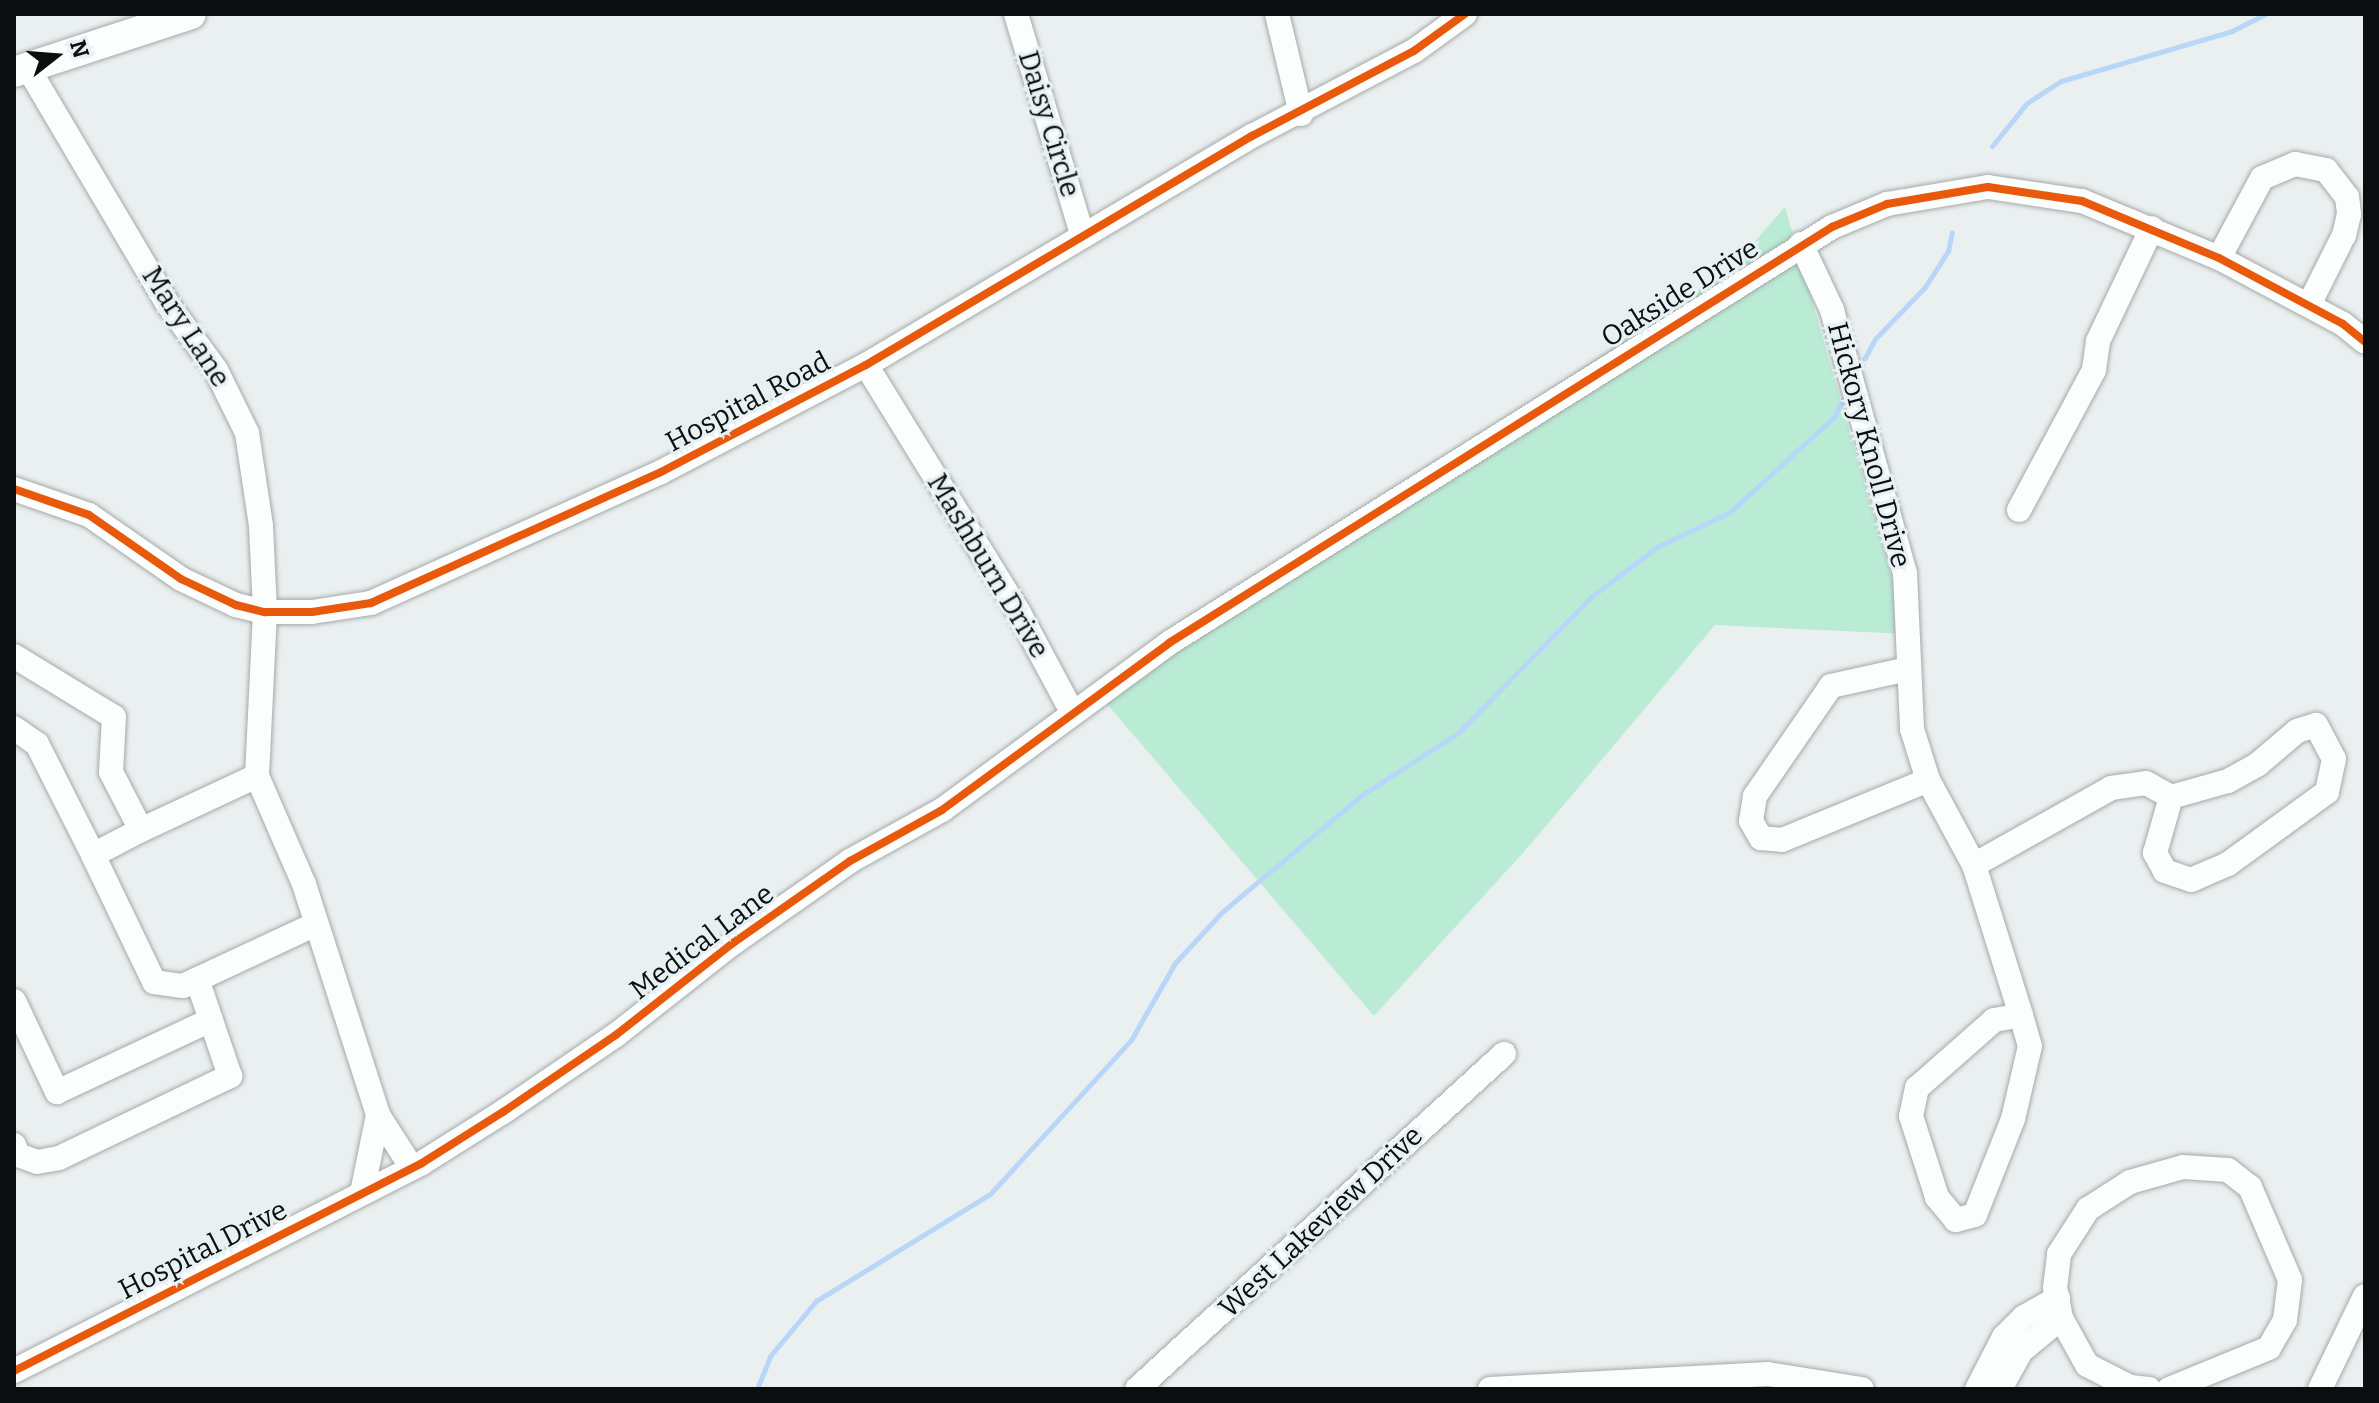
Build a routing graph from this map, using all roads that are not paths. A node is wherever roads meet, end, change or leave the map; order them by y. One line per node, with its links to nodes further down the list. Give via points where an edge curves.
1 (191, 14): 5 (main road)
2 (1016, 14): 8 (street, Daisy Circle)
3 (1277, 14): 6 (street)
4 (1465, 14): 6 (street, Hospital Road, via 1414,51)
5 (21, 70): 16 (street, Mary Lane, via 235,403 255,473)
6 (1301, 114): 8 (street, Hospital Road, via 1252,136)
7 (2152, 228): 9 (street, Oakside Drive, via 2082,201 1988,187 1887,204); 10 (street, Oakside Drive); 15 (street, via 2098,341 2094,370)
8 (1082, 234): 13 (street, Hospital Road)
9 (1801, 244): 18 (street, Hickory Knoll Drive, via 1832,310 1905,573); 19 (street, Oakside Drive, via 1443,473 1302,556)
10 (2219, 258): 11 (street, Oakside Drive); 11 (street, via 2247,197 2262,178 2295,164 2326,170 2347,197 2349,214)
11 (2309, 305): 12 (street, Oakside Drive)
12 (2365, 342)
13 (866, 365): 16 (street, Hospital Road, via 661,472 371,603); 19 (street, Mashburn Drive, via 1019,613)
14 (14, 489): 16 (street, Hospital Road, via 89,515 181,579 236,605)
15 (2019, 510)
16 (265, 612): 21 (street, Mary Lane)
17 (14, 656): 24 (street, via 114,717 111,772)
18 (1908, 669): 22 (street, Hickory Knoll Drive, via 1909,717); 22 (street, via 1831,686 1755,796 1751,821 1761,838 1782,840)
19 (1072, 712): 35 (street, Medical Lane, via 942,810 830,875 616,1035)
20 (14, 728): 25 (street, via 37,744)
21 (257, 776): 24 (street); 27 (street)
22 (1928, 780): 26 (street, Hickory Knoll Drive)
23 (2171, 797): 23 (street, via 2155,853 2165,871 2191,880 2228,864 2327,792 2334,759 2316,725 2297,731 2257,765 2228,781); 26 (street, via 2146,783 2111,788)
24 (141, 830): 25 (street)
25 (93, 855): 28 (street, via 154,982 183,986)
26 (1974, 865): 30 (street, Hickory Knoll Drive)
27 (316, 924): 28 (street); 33 (street)
28 (197, 979): 31 (street)
29 (14, 1001): 31 (street, via 57,1092)
30 (2021, 1015): 30 (street, Hickory Knoll Drive, via 2030,1046 2013,1119 1975,1215 1956,1220 1937,1197 1911,1116 1917,1088 1994,1020)
31 (211, 1020): 34 (street, via 230,1076 59,1158 37,1162 18,1155)
32 (1504, 1054): 40 (street, West Lakeview Drive)
33 (378, 1115): 35 (street); 36 (street)
34 (14, 1145)
35 (412, 1168): 36 (street, Hospital Drive)
36 (362, 1193): 39 (street, Hospital Drive)
37 (2365, 1296): 47 (street)
38 (2060, 1308): 43 (street, via 2024,1317 2004,1337); 44 (street, via 2021,1351); 45 (street, via 2087,1365 2130,1387); 46 (street, via 2059,1254 2088,1209 2130,1182 2183,1167 2228,1170 2250,1187 2290,1280 2285,1320 2269,1348)
39 (14, 1371)
40 (1137, 1389)
41 (1490, 1389): 42 (street, via 1768,1374)
42 (1862, 1389)
43 (1977, 1389)
44 (2000, 1389)
45 (2149, 1389)
46 (2169, 1389)
47 (2320, 1389)

